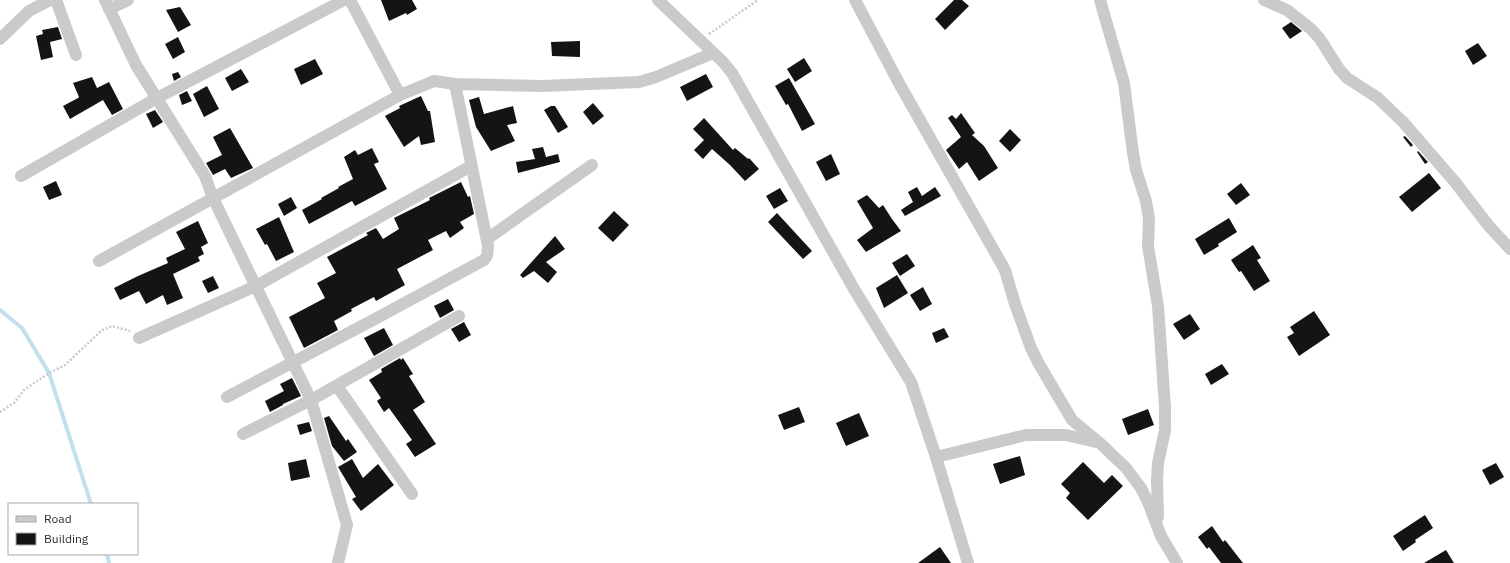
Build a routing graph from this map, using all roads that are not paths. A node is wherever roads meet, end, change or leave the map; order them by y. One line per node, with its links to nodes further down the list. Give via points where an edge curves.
1 (50, 0): 11 (street, via 29,11)
2 (56, 0): 13 (street)
3 (128, 0): 10 (street)
4 (344, 0): 16 (street)
5 (350, 0): 15 (street)
6 (658, 0): 12 (street)
7 (855, 0): 32 (street, via 1005,270 1015,304 1039,364 1072,420)
8 (1100, 0): 35 (street, via 1124,83 1136,170 1149,219 1148,246 1158,306 1165,407 1165,430 1157,480)
9 (1264, 0): 22 (street, via 1287,10 1311,29 1347,78 1378,98 1403,122)
10 (107, 5): 16 (street, via 136,64)
11 (0, 39)
12 (713, 53): 14 (street, via 639,82 542,86); 33 (street, via 732,73 854,289 911,382)
13 (76, 55)
14 (455, 84): 15 (street, via 434,81); 18 (street)
15 (400, 95): 20 (street)
16 (157, 98): 19 (street); 20 (street, via 205,176)
17 (592, 165): 21 (street)
18 (471, 166): 21 (street); 24 (street)
19 (21, 176)
20 (213, 198): 23 (street); 24 (street)
21 (487, 239): 27 (street, via 488,252 484,260)
22 (1510, 249)
23 (99, 261)
24 (256, 286): 26 (street); 27 (street)
25 (459, 316): 28 (street)
26 (139, 338)
27 (293, 362): 29 (street); 30 (street)
28 (337, 386): 30 (street); 34 (street)
29 (227, 397)
30 (311, 400): 31 (street); 36 (street, via 347,525)
31 (243, 434)
32 (1101, 444): 33 (street, via 1066,435 1026,435); 35 (street, via 1126,468 1141,488)
33 (936, 457): 37 (street)
34 (412, 494)
35 (1161, 536): 38 (street)
36 (338, 563)
37 (968, 563)
38 (1177, 563)

